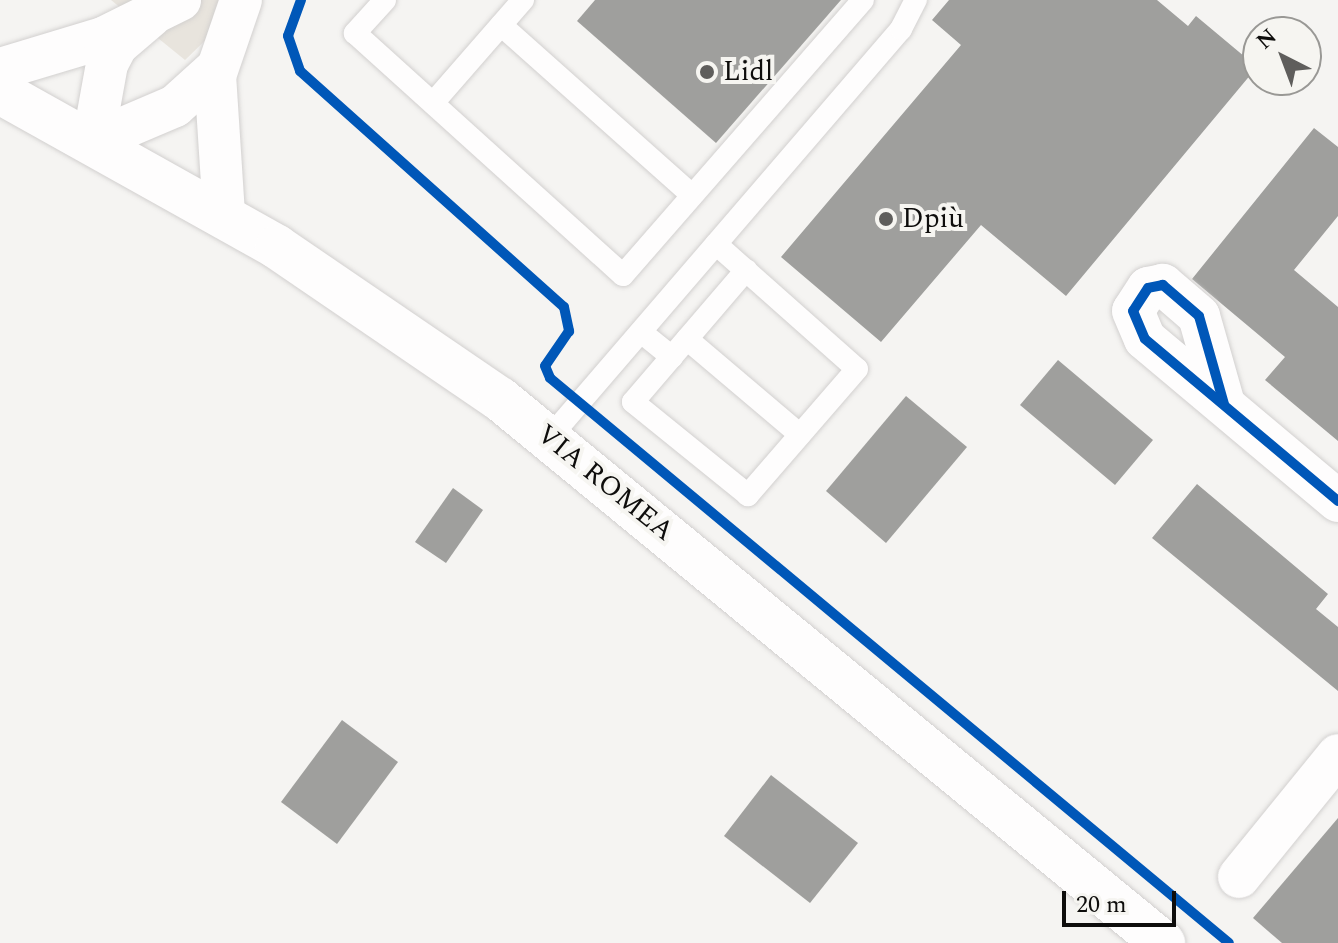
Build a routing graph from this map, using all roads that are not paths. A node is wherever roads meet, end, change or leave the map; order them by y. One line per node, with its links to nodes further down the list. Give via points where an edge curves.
1 (241, 0): 8 (street)
2 (385, 0): 11 (lane, via 355,33)
3 (523, 0): 7 (lane)
4 (863, 0): 13 (lane)
5 (916, 0): 15 (lane, via 901,29)
6 (165, 8): 9 (street, via 67,51); 12 (street, via 117,45 107,64)
7 (501, 25): 11 (lane); 13 (lane)
8 (217, 68): 12 (street, via 175,106); 14 (street, via 214,127)
9 (0, 69)
10 (0, 92): 12 (main road, VIA ROMEA)
11 (433, 103): 13 (lane, via 623,275)
12 (93, 141): 14 (main road, VIA ROMEA)
13 (692, 195)
14 (224, 214): 22 (main road, VIA ROMEA, via 396,325)
15 (716, 244): 16 (lane); 17 (lane)
16 (746, 270): 18 (lane); 21 (lane, via 857,369)
17 (641, 332): 19 (lane); 22 (lane)
18 (687, 339): 19 (lane); 21 (lane)
19 (672, 357): 21 (lane, via 633,402 748,495)
20 (1224, 404): 23 (street)
21 (800, 435)
22 (550, 437): 26 (main road, VIA ROMEA)
23 (1338, 501)
24 (1338, 755): 25 (street)
25 (1239, 877)
26 (1163, 943)

